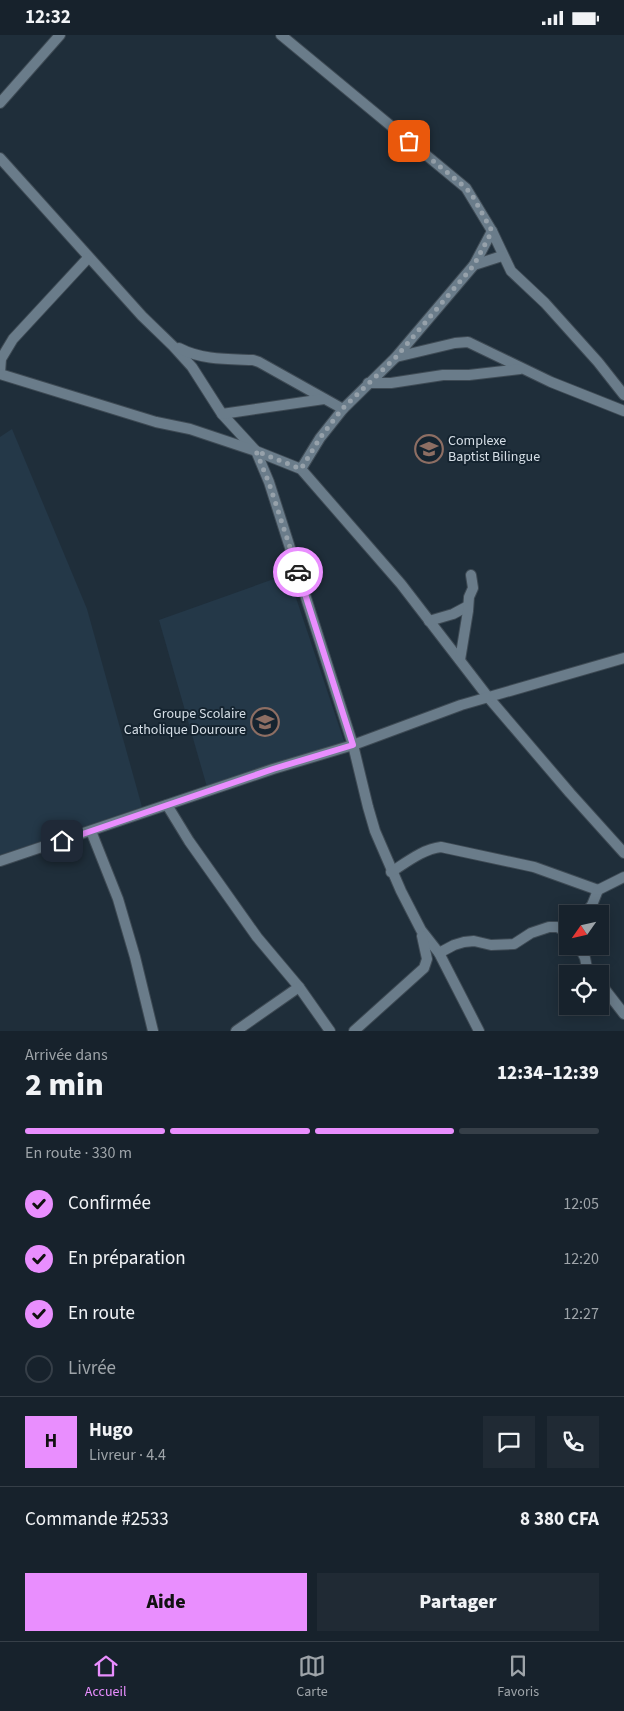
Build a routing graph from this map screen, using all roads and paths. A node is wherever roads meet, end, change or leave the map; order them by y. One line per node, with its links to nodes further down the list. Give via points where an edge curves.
1 (60, 35): 3 (street)
2 (281, 35): 5 (street, via 466,188)
3 (0, 103)
4 (1, 162): 7 (street)
5 (492, 231): 6 (street); 8 (street)
6 (502, 256): 8 (street); 14 (street, via 510,271 545,303)
7 (88, 258): 9 (street); 12 (street, via 13,339 1,359)
8 (474, 265): 10 (street)
9 (173, 346): 15 (street, via 197,356 260,362); 18 (street, via 199,376)
10 (396, 357): 11 (street, via 468,342); 13 (street)
11 (521, 369): 13 (street); 17 (street)
12 (0, 374): 19 (street)
13 (368, 383): 16 (street)
14 (624, 395)
15 (324, 399): 16 (street); 18 (street)
16 (342, 409): 20 (street)
17 (624, 411)
18 (222, 414): 19 (street)
19 (256, 451): 20 (street); 27 (street)
20 (301, 469): 23 (street)
21 (471, 575): 22 (street, via 473,588)
22 (468, 606): 23 (street); 25 (street)
23 (429, 621): 25 (street)
24 (624, 658): 26 (street)
25 (460, 660): 26 (street)
26 (488, 697): 27 (street); 30 (street)
27 (353, 745): 28 (street); 32 (street, via 368,807)
28 (167, 805): 29 (street); 39 (street, via 188,841 256,937)
29 (91, 831): 31 (street); 42 (street, via 118,899)
30 (624, 853)
31 (0, 861)
32 (391, 872): 34 (street, via 432,848 441,847 534,867); 37 (street)
33 (624, 877): 34 (street)
34 (598, 890): 35 (street)
35 (592, 905)
36 (559, 928): 38 (street, via 549,927 530,933 514,944 464,942)
37 (421, 930): 38 (street); 45 (street, via 427,959 424,968)
38 (439, 953): 46 (street)
39 (299, 987): 43 (street); 44 (street)
40 (609, 995): 41 (street)
41 (624, 1014)
42 (153, 1031)
43 (236, 1031)
44 (330, 1031)
45 (354, 1031)
46 (479, 1031)

